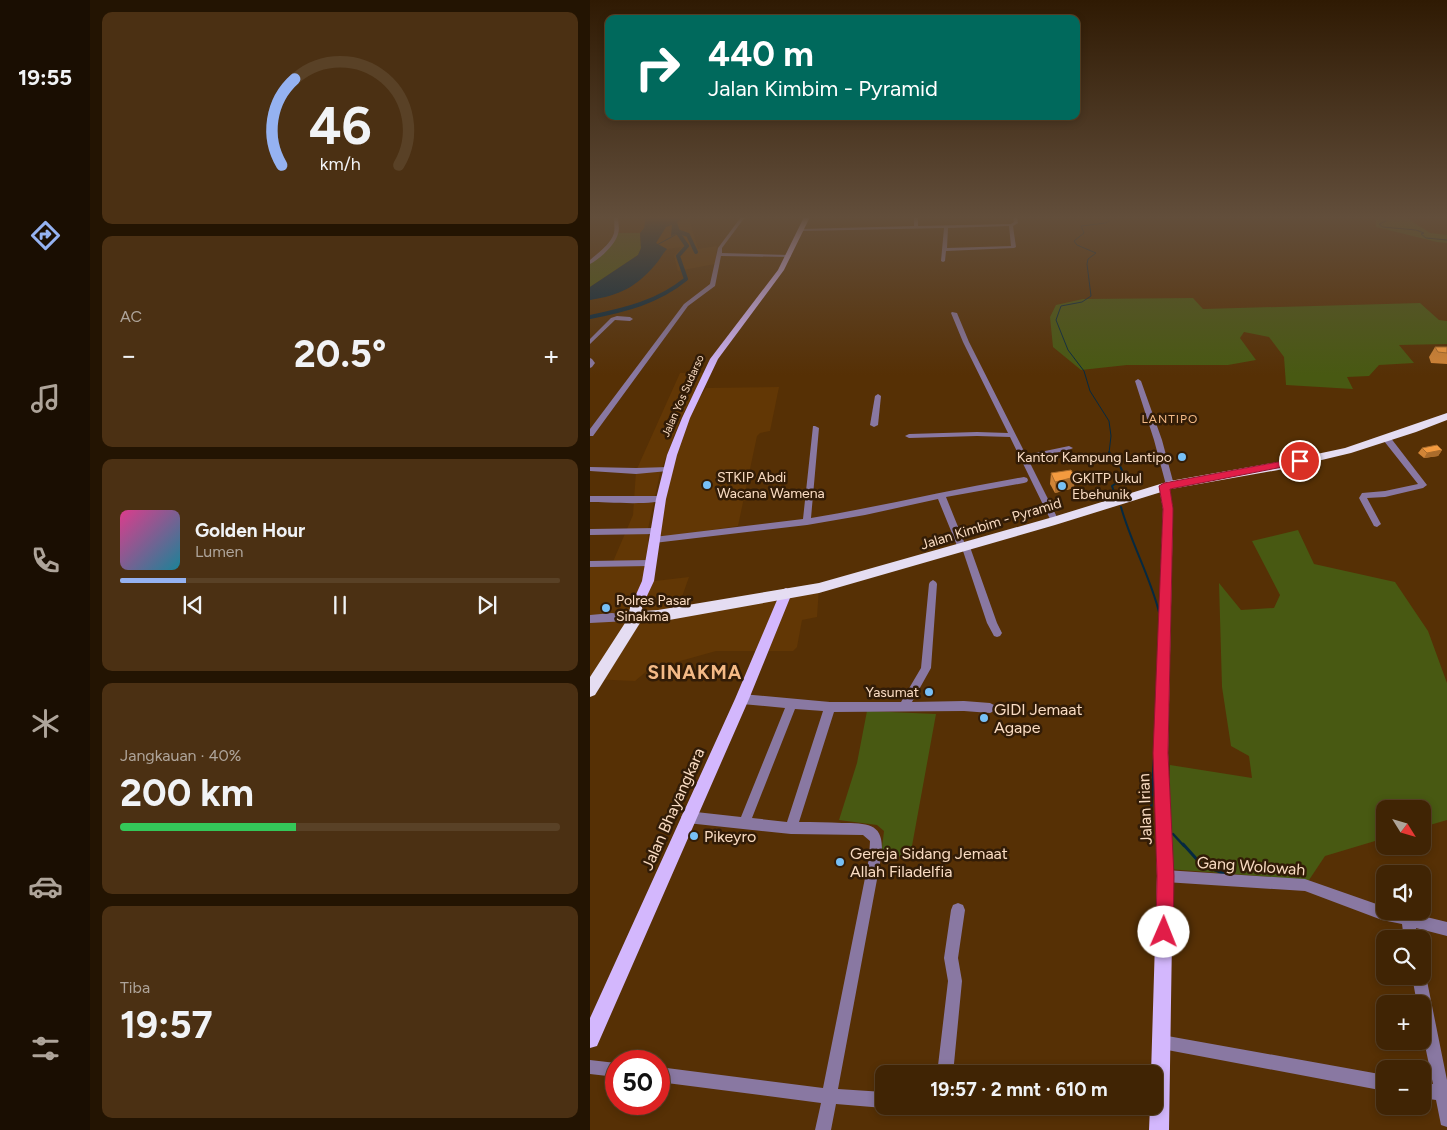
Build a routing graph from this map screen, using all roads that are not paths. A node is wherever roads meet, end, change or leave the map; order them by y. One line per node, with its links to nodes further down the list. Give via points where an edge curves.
1 (715, 270): 13 (street, via 713,285 686,305)
2 (780, 270): 19 (main road, Jalan Yos Sudarso, via 714,359 686,418)
3 (954, 313): 14 (street)
4 (630, 319): 5 (street, via 613,319)
5 (590, 342)
6 (590, 360): 7 (street)
7 (590, 366)
8 (1138, 381): 22 (street, via 1158,440)
9 (878, 396): 11 (street)
10 (1447, 416): 16 (highway, Jalan Kimbim - Pyramid)
11 (874, 426)
12 (815, 428): 27 (street)
13 (590, 434)
14 (1013, 435): 15 (street); 18 (street)
15 (908, 436)
16 (1387, 439): 22 (highway, Jalan Kimbim - Pyramid, via 1284,465); 28 (street, via 1423,485 1365,495 1364,503)
17 (1069, 448): 18 (street)
18 (1024, 458): 26 (street)
19 (668, 469): 20 (street); 25 (main road, Jalan Yos Sudarso)
20 (590, 470)
21 (1024, 480): 23 (street)
22 (1167, 486): 26 (highway, Jalan Kimbim - Pyramid); 49 (main road, Jalan Irian, via 1161,753)
23 (940, 495): 27 (street); 31 (street)
24 (590, 499): 25 (street)
25 (661, 499): 30 (main road, Jalan Yos Sudarso)
26 (1055, 521): 31 (highway, Jalan Kimbim - Pyramid)
27 (807, 522): 30 (street)
28 (1377, 524)
29 (590, 532): 30 (street)
30 (655, 536): 32 (main road, Jalan Yos Sudarso)
31 (964, 547): 35 (highway, Jalan Kimbim - Pyramid, via 850,580); 38 (street)
32 (650, 563): 33 (street); 36 (main road, Jalan Yos Sudarso, via 648,581)
33 (590, 564)
34 (934, 584): 44 (street, via 926,668 907,696)
35 (786, 593): 36 (highway, Jalan Kimbim - Pyramid, via 658,616); 41 (main road, Jalan Bhayangkara)
36 (632, 615): 37 (street); 39 (highway, Jalan Yos Sudarso); 40 (highway, Jalan Yos Sudarso)
37 (590, 619)
38 (997, 633)
39 (590, 677)
40 (590, 690)
41 (742, 699): 42 (street); 46 (main road, Jalan Bhayangkara)
42 (792, 704): 43 (street); 47 (street)
43 (830, 707): 44 (street); 48 (street)
44 (905, 707): 45 (street)
45 (990, 708)
46 (687, 818): 47 (street); 55 (main road, Jalan Bhayangkara)
47 (744, 824): 48 (street)
48 (791, 828): 64 (street, via 864,829 876,838 875,858)
49 (1165, 876): 51 (street, Gang Wolowah, via 1305,885); 56 (main road, Jalan Irian)
50 (958, 910): 57 (street, via 951,958 955,981)
51 (1408, 921): 52 (street, Gang Wolowah); 53 (street)
52 (1447, 929)
53 (1410, 930)
54 (1421, 985): 63 (street)
55 (590, 1039)
56 (1162, 1042): 61 (street); 68 (main road, Jalan Irian)
57 (946, 1065)
58 (590, 1067): 59 (street)
59 (605, 1069)
60 (670, 1076): 64 (street)
61 (1376, 1081)
62 (1431, 1092): 63 (street)
63 (1444, 1094): 66 (street)
64 (830, 1096): 65 (street); 67 (street)
65 (875, 1099)
66 (1447, 1119)
67 (823, 1130)
68 (1158, 1130)

